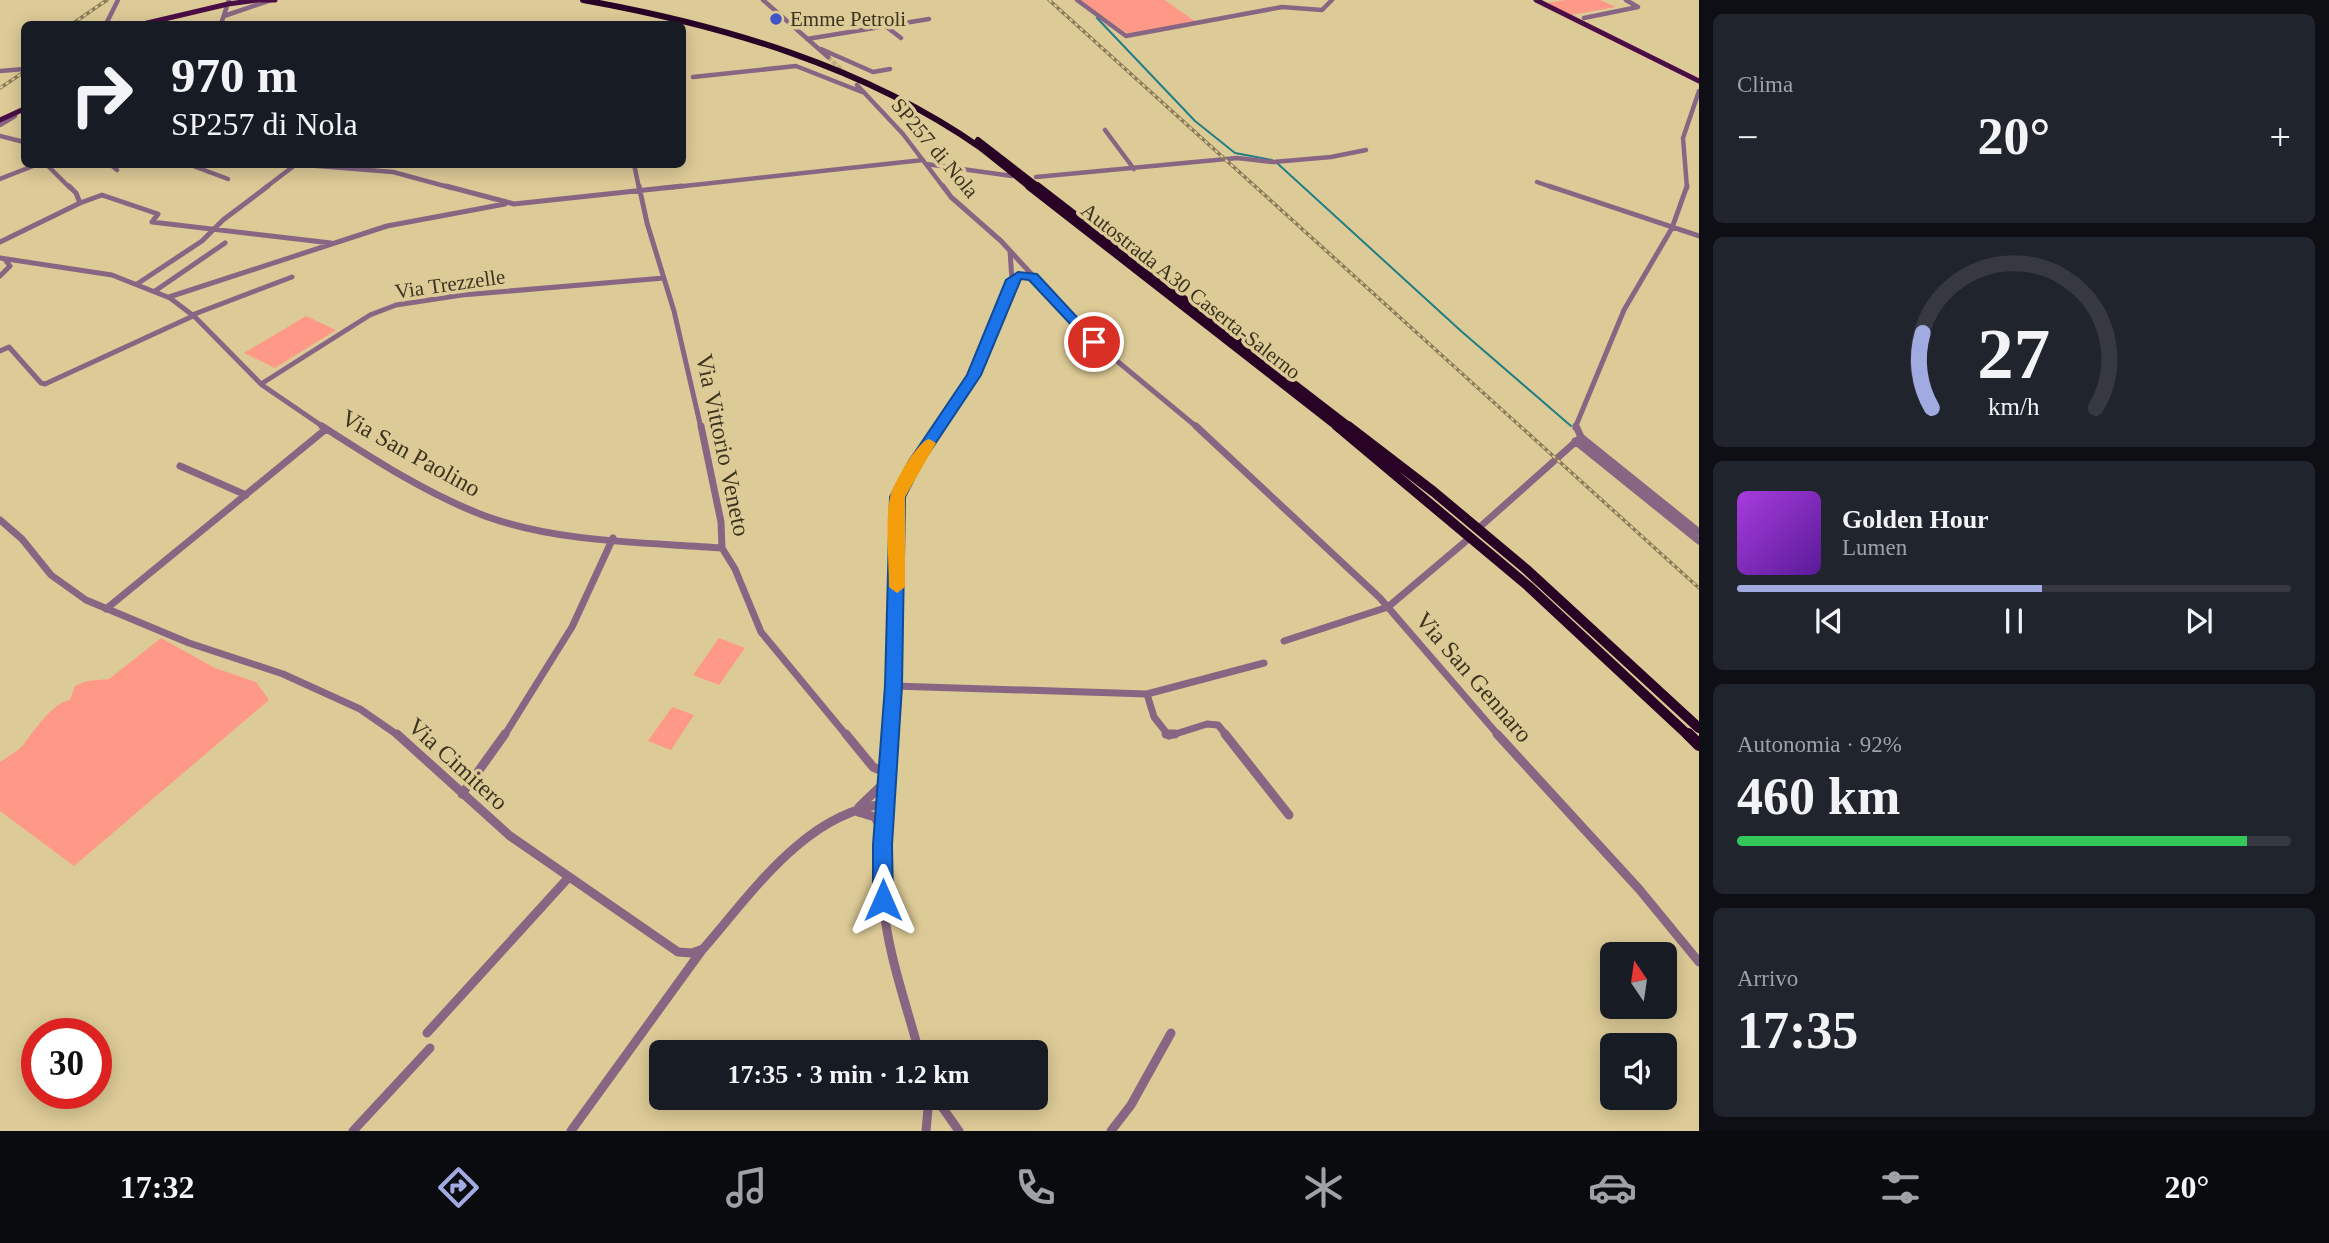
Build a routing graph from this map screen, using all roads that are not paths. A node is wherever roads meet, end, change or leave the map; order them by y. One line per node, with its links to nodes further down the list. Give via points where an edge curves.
1 (118, 0): 15 (street)
2 (273, 0): 10 (main road)
3 (583, 0): 18 (highway, Autostrada A30 Caserta-Salerno)
4 (603, 0): 97 (highway, Autostrada A30 Caserta-Salerno, via 752,35 819,58 913,101 988,146 1444,501 1536,578)
5 (763, 0): 22 (street)
6 (1077, 0): 7 (street, via 1126,36 1283,7 1322,10)
7 (1332, 0)
8 (1536, 0): 29 (main road)
9 (1626, 0): 13 (street, via 1638,7)
10 (261, 1): 11 (main road); 12 (street)
11 (229, 2): 12 (street); 16 (main road)
12 (224, 16): 17 (street)
13 (1584, 18)
14 (929, 19): 20 (street)
15 (108, 21)
16 (155, 21)
17 (222, 21)
18 (684, 21)
19 (686, 21): 98 (highway, Autostrada A30 Caserta-Salerno, via 814,61 882,91 957,133 1425,497 1517,575)
20 (884, 25): 21 (street); 22 (street)
21 (901, 38)
22 (807, 39): 23 (street)
23 (817, 47): 24 (street); 26 (street, via 873,72)
24 (828, 57)
25 (21, 69): 27 (street)
26 (890, 69)
27 (0, 71)
28 (694, 77): 32 (street, via 796,66)
29 (1699, 81)
30 (857, 85): 32 (street, SP257 di Nola)
31 (1699, 91): 59 (street, via 1683,138 1688,184)
32 (866, 93): 41 (street, SP257 di Nola)
33 (21, 110): 34 (main road)
34 (12, 115): 35 (street); 36 (main road)
35 (21, 117)
36 (0, 122)
37 (1105, 130): 49 (street)
38 (0, 136): 39 (street)
39 (21, 141)
40 (1366, 150): 49 (street, via 1331,157 1237,158)
41 (925, 162): 51 (street); 56 (street); 65 (street, SP257 di Nola, via 951,197)
42 (28, 168): 53 (street)
43 (50, 168): 57 (street)
44 (115, 168): 50 (street)
45 (199, 168): 54 (street)
46 (290, 168): 60 (street)
47 (336, 168): 58 (street, via 393,172)
48 (635, 168): 56 (street, Via Vittorio Veneto)
49 (1133, 169): 52 (street)
50 (117, 170)
51 (1012, 176)
52 (1036, 177)
53 (0, 179)
54 (228, 179)
55 (1536, 182): 59 (street)
56 (640, 189): 58 (street); 71 (street, Via Vittorio Veneto)
57 (80, 203): 60 (street, via 102,195 158,214 152,222); 62 (street)
58 (505, 204): 64 (street, via 411,220)
59 (1672, 228): 61 (street); 81 (street, via 1624,310 1599,364 1576,428)
60 (214, 229): 64 (street); 73 (street)
61 (1699, 236)
62 (0, 242)
63 (225, 243): 74 (street)
64 (335, 243): 75 (street)
65 (1009, 249): 67 (street, SP257 di Nola); 72 (street)
66 (3, 260): 68 (street, via 9,268); 73 (street, Via San Paolino, via 58,265)
67 (1025, 268): 70 (street, SP257 di Nola); 72 (street)
68 (0, 276)
69 (292, 276): 76 (street)
70 (1032, 276): 72 (street); 80 (street, SP257 di Nola, via 1108,355)
71 (664, 278): 78 (street, Via Trezzelle, via 403,304 370,315); 90 (street, Via Vittorio Veneto, via 715,488)
72 (1015, 278): 95 (street, via 974,375 897,497)
73 (137, 284): 74 (street, Via San Paolino)
74 (155, 291): 75 (street, Via San Paolino)
75 (169, 297): 76 (street, Via San Paolino)
76 (192, 315): 77 (street, via 47,383 41,383 9,347); 78 (street, Via San Paolino)
77 (0, 351)
78 (261, 384): 79 (street, Via San Paolino)
79 (326, 429): 83 (street); 87 (street, Via San Paolino, via 458,505 553,531)
80 (1204, 432): 91 (street, Via San Gennaro)
81 (1578, 439): 85 (street); 86 (street); 89 (street)
82 (180, 467): 83 (street)
83 (246, 495): 92 (street)
84 (0, 520): 92 (street, Via Cimitero, via 51,575)
85 (1481, 526)
86 (1699, 532)
87 (613, 538): 90 (street, Via San Paolino); 100 (street, via 565,641)
88 (1466, 541): 91 (street)
89 (1699, 541)
90 (722, 548): 99 (street, Via Vittorio Veneto, via 761,632 873,767)
91 (1388, 607): 93 (street); 107 (street, Via San Gennaro)
92 (106, 609): 100 (street, Via Cimitero, via 282,674 360,709 396,733)
93 (1284, 641)
94 (1264, 663): 96 (street)
95 (894, 686): 96 (street); 99 (street)
96 (1147, 694): 103 (street, via 1161,732 1169,736 1218,725)
97 (1699, 728)
98 (1699, 745)
99 (887, 777): 101 (street); 102 (street)
100 (461, 794): 105 (street, Via Cimitero, via 509,836)
101 (886, 804): 102 (street); 104 (street)
102 (854, 811): 104 (street, via 875,817); 106 (street, via 821,827 780,857)
103 (1289, 816)
104 (884, 834): 110 (street, via 883,900 889,941)
105 (569, 877): 106 (street, Via Cimitero, via 678,952); 108 (street)
106 (703, 949): 115 (street)
107 (1699, 962)
108 (427, 1033)
109 (1171, 1033): 118 (street)
110 (916, 1040)
111 (430, 1048): 114 (street)
112 (928, 1110): 116 (street)
113 (944, 1110): 117 (street)
114 (353, 1131)
115 (571, 1131)
116 (926, 1131)
117 (958, 1131)
118 (1111, 1131)

